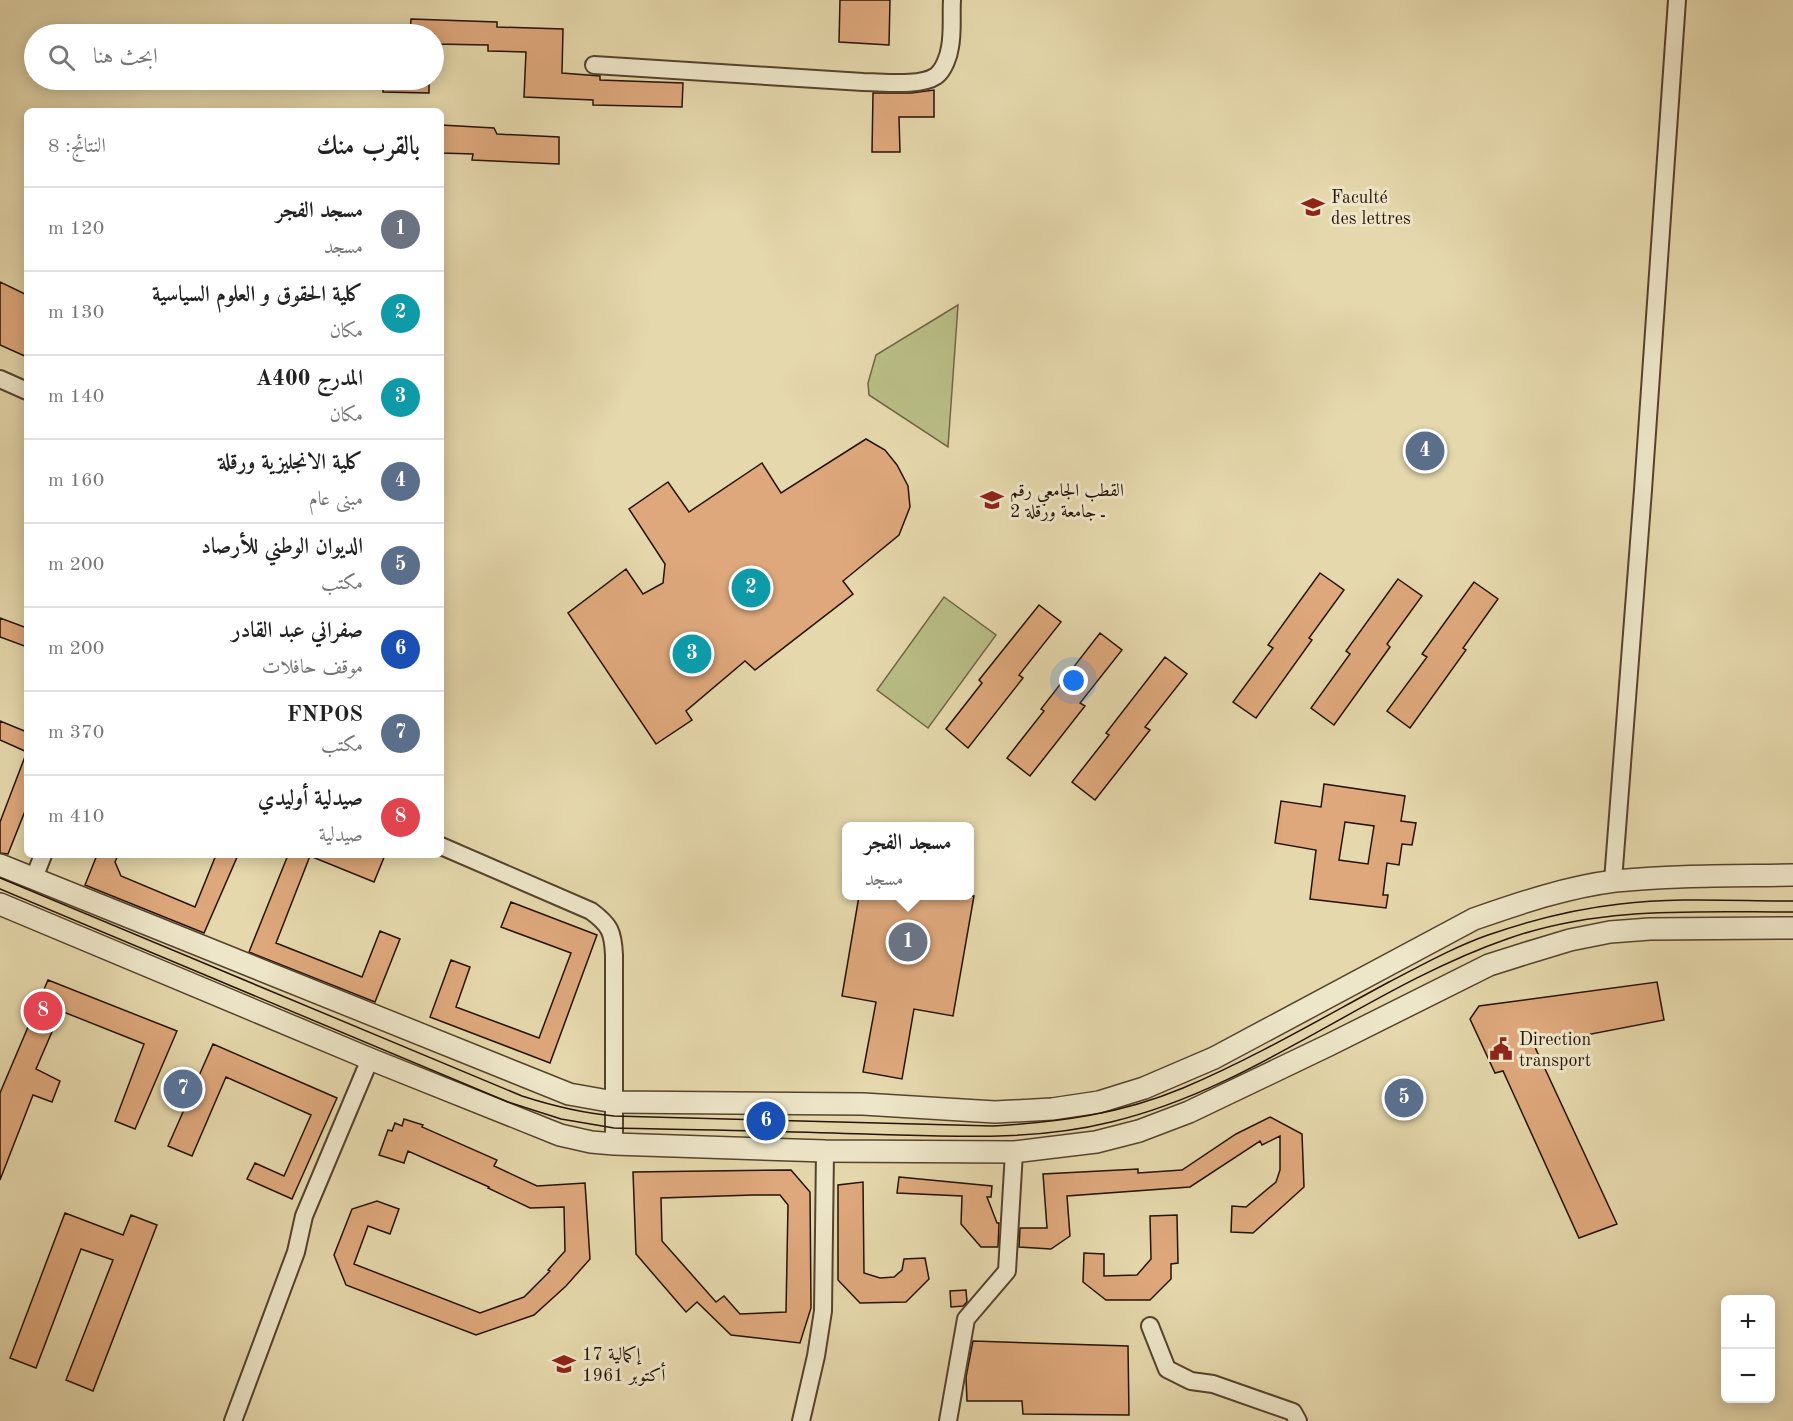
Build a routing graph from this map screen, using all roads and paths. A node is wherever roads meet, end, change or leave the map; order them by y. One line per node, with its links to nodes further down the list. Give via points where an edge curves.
1 (952, 0): 3 (street, via 950,46 944,65 937,75 926,80 863,82)
2 (1677, 0): 11 (street)
3 (594, 65)
4 (0, 379): 5 (street)
5 (24, 390)
6 (444, 847): 15 (street, via 591,911 610,929)
7 (42, 858): 10 (street)
8 (0, 865): 10 (street)
9 (1793, 875): 11 (street)
10 (34, 878): 15 (street, via 569,1094)
11 (1613, 881): 15 (street, via 1560,892 1474,919 1214,1058 1144,1088 1099,1102 995,1112 863,1104)
12 (0, 904): 14 (street)
13 (1793, 928): 18 (street, via 1610,932 1527,952 1489,965 1189,1112 1096,1142)
14 (370, 1059): 16 (street, via 560,1135); 20 (street, via 304,1216 296,1252)
15 (614, 1102): 16 (street)
16 (614, 1144): 17 (street)
17 (825, 1150): 18 (street); 21 (street, via 823,1311)
18 (1014, 1152): 22 (street, via 1007,1271 966,1319)
19 (1149, 1326): 23 (street, via 1167,1369 1191,1381 1213,1384 1293,1412)
20 (233, 1421)
21 (801, 1421)
22 (948, 1421)
23 (1298, 1421)

